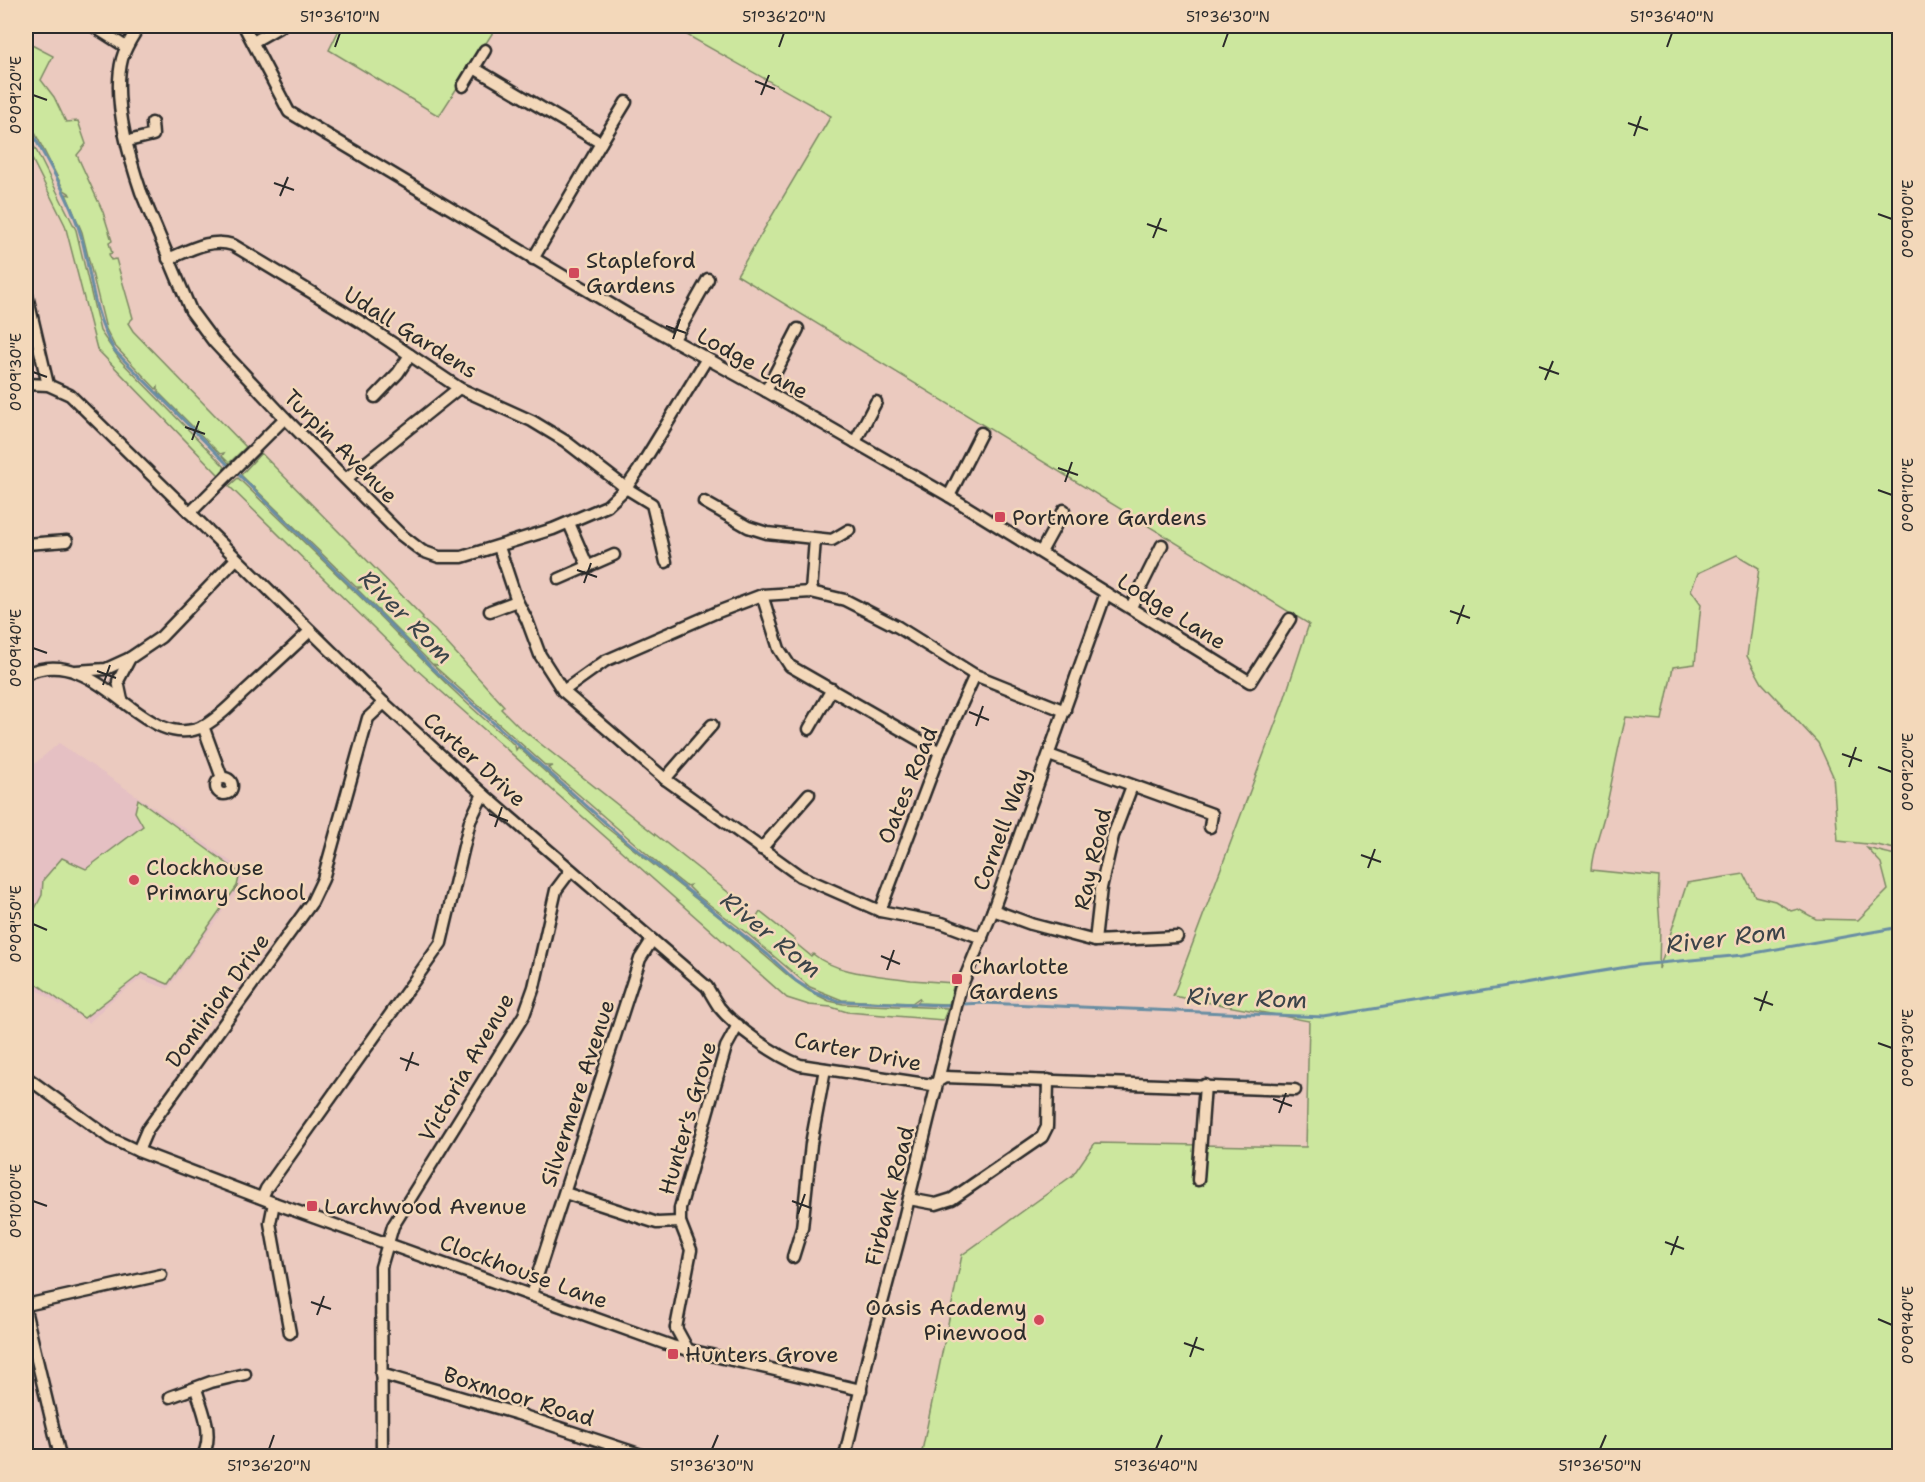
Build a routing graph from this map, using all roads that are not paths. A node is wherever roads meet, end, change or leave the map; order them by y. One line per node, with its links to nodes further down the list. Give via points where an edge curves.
1 (93, 26): 6 (street)
2 (139, 26): 6 (street, Turpin Avenue)
3 (244, 26): 5 (street, Lodge Lane)
4 (281, 26): 5 (street)
5 (253, 42): 15 (street, Lodge Lane, via 290,112)
6 (126, 47): 12 (street, Turpin Avenue, via 119,85)
7 (486, 50): 8 (street)
8 (474, 68): 9 (street); 13 (street)
9 (463, 86)
10 (626, 102): 13 (street)
11 (152, 123): 12 (street, via 153,135)
12 (128, 141): 14 (street, Turpin Avenue, via 141,192)
13 (601, 143): 15 (street)
14 (168, 259): 20 (street, Udall Gardens, via 223,241); 28 (street, Turpin Avenue, via 191,311 214,342)
15 (533, 260): 19 (street, Lodge Lane)
16 (708, 279): 19 (street)
17 (26, 291): 23 (street)
18 (798, 329): 25 (street)
19 (673, 341): 21 (street, Lodge Lane)
20 (410, 355): 24 (street, Udall Gardens); 26 (street)
21 (706, 360): 25 (street, Lodge Lane); 32 (street, Turpin Avenue)
22 (26, 384): 23 (street, Carter Drive)
23 (48, 385): 36 (street, Carter Drive, via 70,395)
24 (459, 388): 31 (street); 32 (street, Udall Gardens, via 532,421)
25 (766, 391): 30 (street, Lodge Lane)
26 (375, 397)
27 (876, 402): 30 (street)
28 (285, 418): 31 (street, Turpin Avenue); 36 (street)
29 (981, 433): 33 (street)
30 (855, 442): 33 (street, Lodge Lane)
31 (347, 478): 43 (street, Turpin Avenue, via 400,534 422,551 452,558)
32 (626, 488): 37 (street, Turpin Avenue, via 607,506); 47 (street, Udall Gardens, via 652,504)
33 (949, 496): 44 (street, Lodge Lane)
34 (704, 502): 39 (street, via 766,533)
35 (1064, 510): 44 (street)
36 (190, 513): 46 (street, Carter Drive)
37 (569, 523): 43 (street, Turpin Avenue); 48 (street)
38 (849, 530): 39 (street, via 832,540)
39 (815, 539): 50 (street)
40 (67, 541): 41 (street)
41 (26, 544)
42 (1162, 545): 54 (street)
43 (499, 547): 53 (street)
44 (1041, 552): 51 (street, Lodge Lane)
45 (614, 555): 48 (street)
46 (236, 559): 57 (street, Carter Drive); 58 (street, via 161,637)
47 (666, 562)
48 (588, 567): 49 (street)
49 (559, 579)
50 (811, 591): 52 (street); 61 (street, via 845,600 898,627)
51 (1106, 593): 54 (street, Lodge Lane); 66 (street, Cornell Way)
52 (762, 595): 62 (street, via 779,649 790,666); 63 (street, via 605,662)
53 (518, 602): 55 (street); 63 (street, via 540,655)
54 (1131, 607): 56 (street, Lodge Lane, via 1250,682)
55 (490, 611)
56 (1290, 619)
57 (310, 631): 65 (street, Carter Drive); 68 (street, via 220,715)
58 (130, 658): 59 (street, via 106,669); 64 (street, via 118,681)
59 (75, 671): 60 (street, via 48,668); 64 (street)
60 (26, 674)
61 (975, 675): 66 (street); 70 (street, Oates Road)
62 (832, 689): 69 (street); 70 (street)
63 (563, 691): 73 (street)
64 (122, 700): 68 (street, via 158,726 181,733)
65 (384, 703): 75 (street, Carter Drive); 93 (street, Dominion Drive, via 368,718 323,879 312,903 147,1130)
66 (1065, 711): 71 (street, Cornell Way)
67 (712, 725): 73 (street)
68 (203, 726): 72 (street)
69 (809, 729)
70 (940, 752): 81 (street, Oates Road)
71 (1049, 755): 74 (street); 80 (street, Cornell Way)
72 (222, 778)
73 (665, 779): 78 (street)
74 (1132, 786): 77 (street, via 1212,814); 85 (street, Ray Road, via 1113,836 1101,888)
75 (483, 794): 79 (street, Carter Drive); 96 (street, via 470,821 441,943)
76 (809, 794): 78 (street)
77 (1210, 826)
78 (761, 849): 81 (street, via 800,876)
79 (571, 870): 84 (street, Carter Drive); 100 (street, Victoria Avenue, via 556,890 524,1015 393,1226)
80 (993, 910): 83 (street, Cornell Way); 85 (street)
81 (880, 911): 83 (street, via 942,923)
82 (1177, 937): 85 (street)
83 (982, 938): 89 (street, Cornell Way, via 959,995)
84 (652, 940): 86 (street, Carter Drive, via 707,987 719,1007); 95 (street, Silvermere Avenue, via 640,959)
85 (1095, 941)
86 (738, 1025): 87 (street, Carter Drive, via 785,1059); 99 (street, Hunter's Grove, via 726,1047 680,1208)
87 (825, 1069): 89 (street, Carter Drive, via 932,1085); 101 (street, via 811,1144 802,1228)
88 (26, 1077): 93 (street, Clockhouse Lane, via 98,1131)
89 (939, 1080): 90 (street, Carter Drive); 97 (street, Firbank Road)
90 (1048, 1080): 91 (street, Carter Drive); 97 (street, via 1047,1127 1042,1137 952,1199 936,1204)
91 (1205, 1085): 92 (street, Carter Drive); 94 (street)
92 (1295, 1090)
93 (138, 1152): 96 (street, Clockhouse Lane)
94 (1198, 1180)
95 (565, 1193): 99 (street, via 657,1223); 103 (street, Silvermere Avenue)
96 (262, 1198): 98 (street, Clockhouse Lane)
97 (909, 1199): 113 (street, Firbank Road)
98 (274, 1203): 100 (street, Clockhouse Lane); 107 (street, via 270,1223)
99 (680, 1222): 106 (street, Hunter's Grove, via 691,1250)
100 (387, 1242): 103 (street, Clockhouse Lane); 111 (street, Victoria Avenue, via 381,1267)
101 (793, 1257)
102 (161, 1275): 104 (street)
103 (531, 1295): 108 (street, Clockhouse Lane)
104 (26, 1305)
105 (26, 1314): 115 (street)
106 (676, 1328): 108 (street); 109 (street)
107 (290, 1333)
108 (657, 1340): 109 (street, Clockhouse Lane)
109 (688, 1350): 113 (street, Clockhouse Lane)
110 (245, 1374): 112 (street)
111 (381, 1374): 117 (street, Victoria Avenue); 118 (street, Boxmoor Road)
112 (196, 1389): 114 (street); 116 (street, via 208,1430 209,1444)
113 (861, 1390): 119 (street, Firbank Road)
114 (170, 1398)
115 (60, 1456)
116 (203, 1456)
117 (382, 1456)
118 (645, 1456)
119 (844, 1456)

